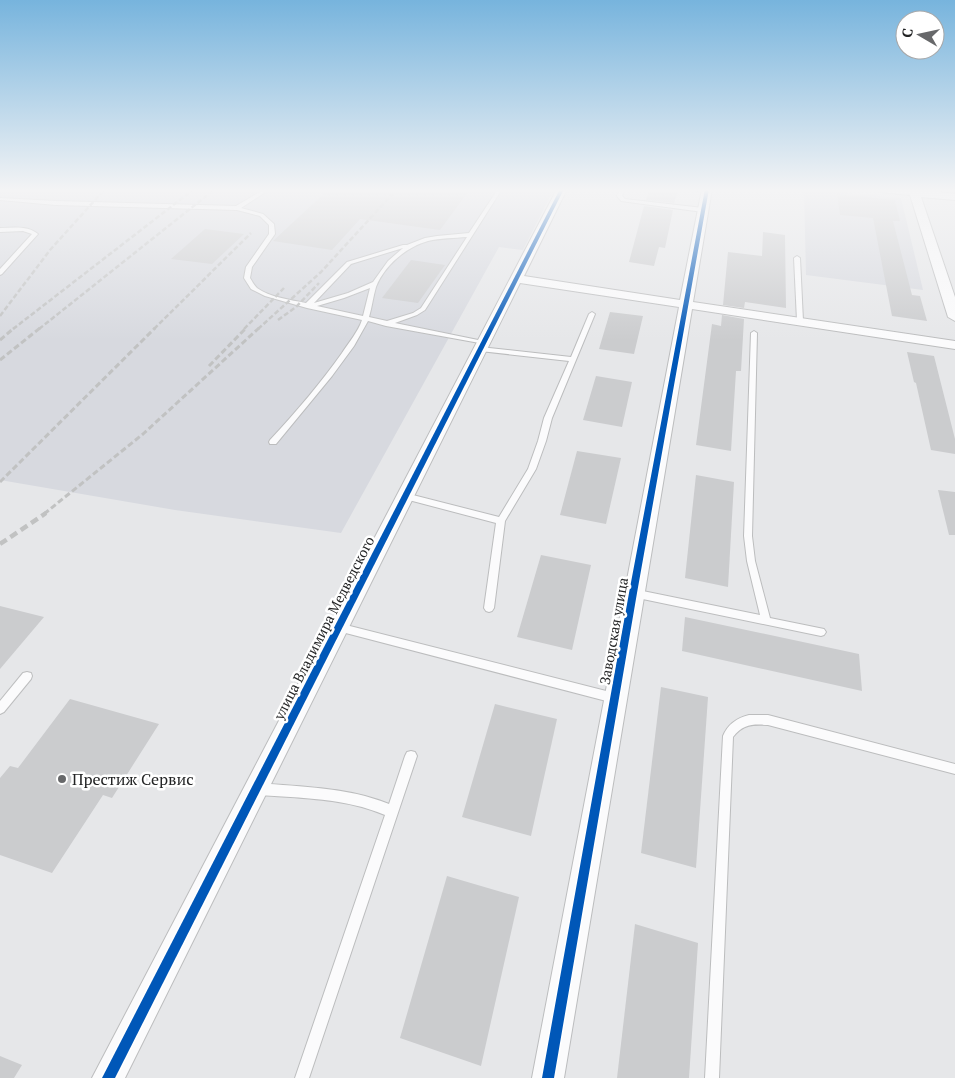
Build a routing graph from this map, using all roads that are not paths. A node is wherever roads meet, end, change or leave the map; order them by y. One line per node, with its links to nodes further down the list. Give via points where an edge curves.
1 (30, 239): 10 (lane)
2 (270, 239): 14 (lane, via 248,267 248,281 262,292)
3 (428, 239): 8 (lane)
4 (467, 239): 19 (lane, via 423,309)
5 (537, 239): 11 (street, улица Владимира Медведского)
6 (694, 239): 13 (street, Заводская улица)
7 (930, 239): 16 (street)
8 (409, 245): 12 (lane, via 385,267); 14 (lane, via 349,264)
9 (797, 258): 18 (lane)
10 (0, 273)
11 (516, 280): 13 (street); 22 (street, улица Владимира Медведского)
12 (375, 283): 14 (lane, via 351,295); 17 (lane, via 368,304)
13 (685, 304): 18 (street); 27 (street, Заводская улица)
14 (308, 306): 17 (lane)
15 (592, 314): 23 (lane)
16 (955, 317)
17 (368, 320): 19 (lane); 24 (lane, via 334,371)
18 (800, 321): 21 (street)
19 (385, 324): 22 (lane)
20 (754, 333): 29 (lane, via 748,536)
21 (955, 345)
22 (482, 346): 23 (lane); 25 (street, улица Владимира Медведского)
23 (573, 359): 26 (lane, via 548,418 532,469)
24 (273, 442)
25 (405, 496): 26 (lane); 30 (street, улица Владимира Медведского)
26 (501, 521): 28 (lane)
27 (633, 593): 29 (lane); 33 (street, Заводская улица)
28 (489, 608)
29 (766, 621): 31 (lane)
30 (338, 628): 33 (lane); 37 (street, улица Владимира Медведского)
31 (821, 632)
32 (27, 676): 34 (lane)
33 (614, 698): 41 (street, Заводская улица)
34 (0, 709)
35 (412, 756): 38 (lane)
36 (955, 770): 42 (lane, via 768,720 748,719 735,725 728,736)
37 (255, 789): 38 (lane, via 349,798 378,804); 39 (street, улица Владимира Медведского)
38 (394, 812): 40 (lane)
39 (108, 1078)
40 (302, 1078)
41 (548, 1078)
42 (712, 1078)

